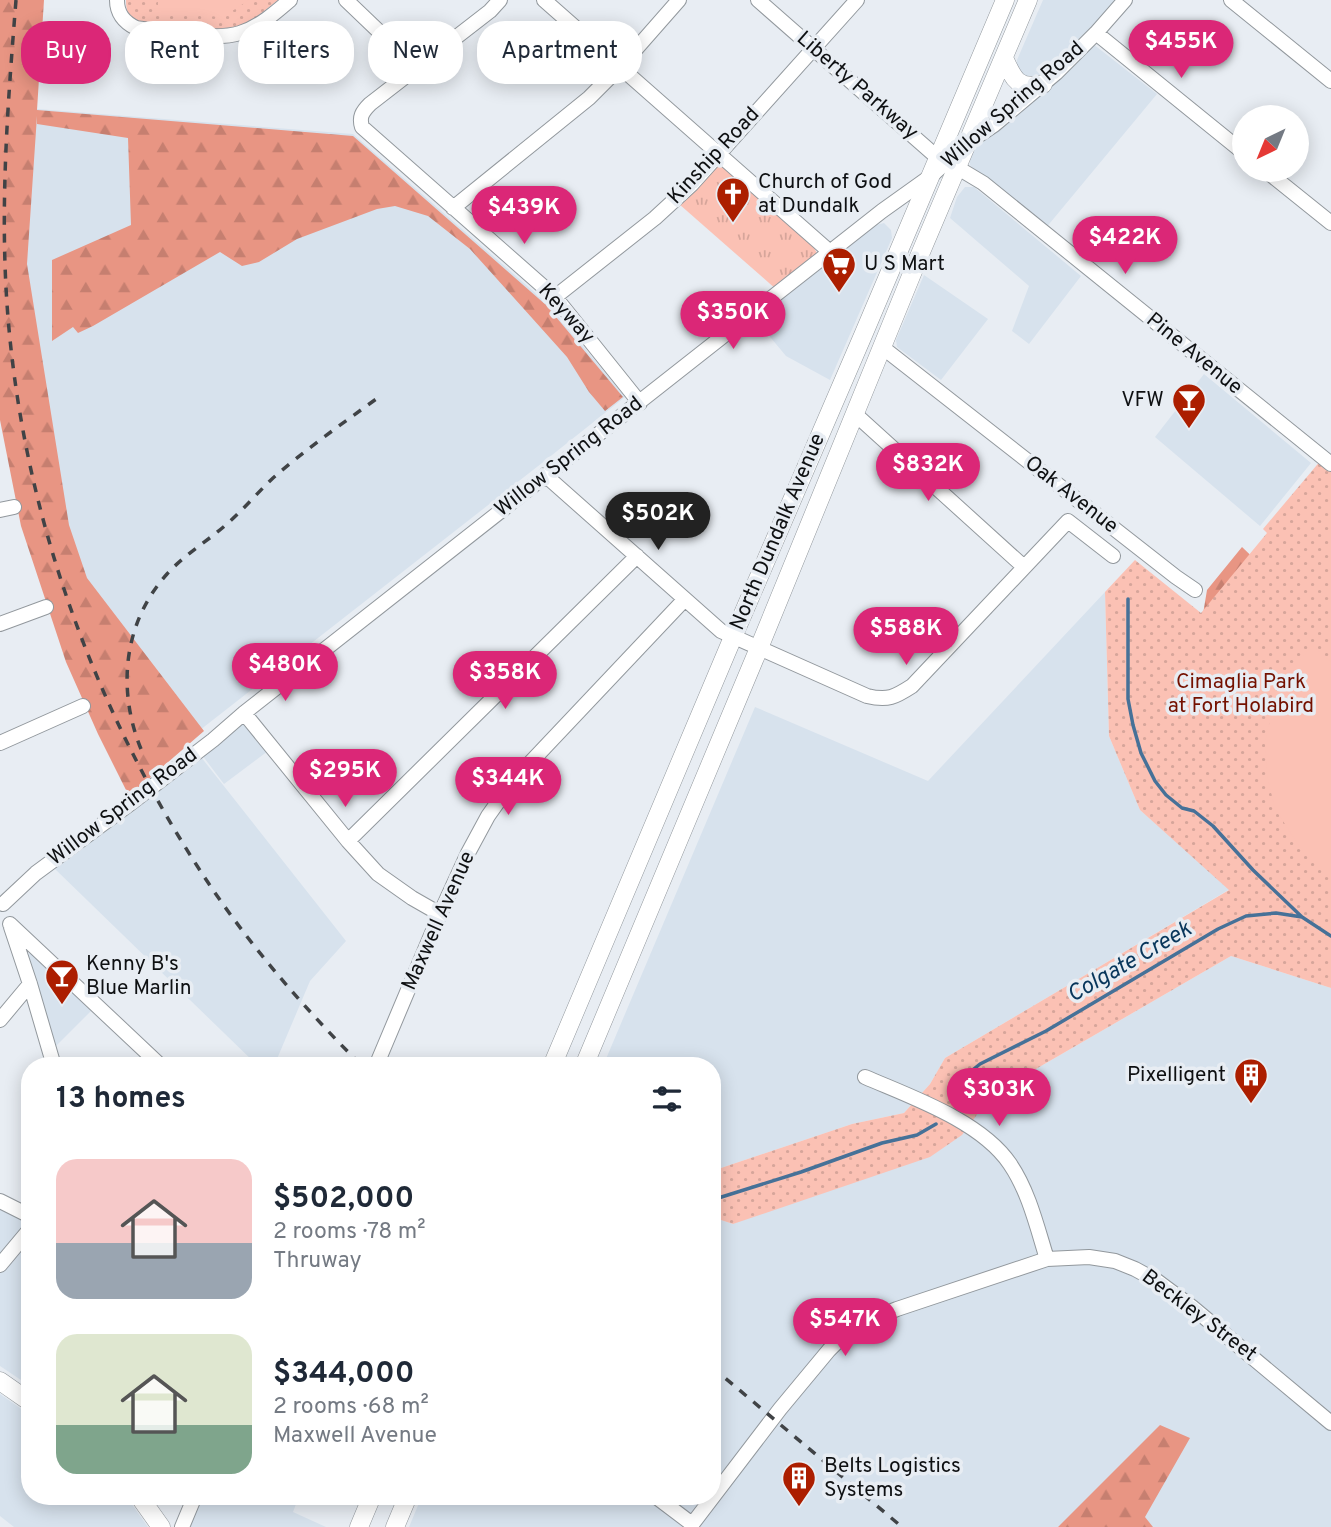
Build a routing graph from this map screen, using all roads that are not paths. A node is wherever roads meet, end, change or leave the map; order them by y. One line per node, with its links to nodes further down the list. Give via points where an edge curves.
1 (117, 0): 2 (street, via 120,15 136,28 214,36 250,29)
2 (290, 0)
3 (346, 0): 13 (street)
4 (500, 0): 15 (street)
5 (544, 0): 14 (street)
6 (678, 0): 17 (street)
7 (758, 0): 18 (street, Liberty Parkway)
8 (857, 0): 18 (street, Kinship Road)
9 (1005, 0): 28 (main road, North Dundalk Avenue)
10 (1028, 0): 19 (main road, North Dundalk Avenue)
11 (1125, 0): 16 (street, Willow Spring Road)
12 (1231, 0): 20 (street)
13 (368, 21)
14 (568, 21)
15 (463, 31)
16 (1096, 33): 21 (street, Willow Spring Road); 25 (street)
17 (642, 42)
18 (813, 47): 27 (street, Kinship Road); 28 (street, Liberty Parkway)
19 (1004, 58): 21 (main road, via 1020,83); 26 (main road, North Dundalk Avenue)
20 (1331, 81)
21 (1043, 83): 26 (street, Willow Spring Road)
22 (395, 84): 31 (street, Keyway, via 361,115 362,127)
23 (603, 84): 31 (street)
24 (641, 84): 27 (street)
25 (1232, 143)
26 (967, 144): 28 (main road, North Dundalk Avenue)
27 (719, 153): 33 (street); 34 (street, Kinship Road, via 655,218)
28 (948, 162): 29 (main road, North Dundalk Avenue); 35 (main road, North Dundalk Avenue); 38 (street, Pine Avenue, via 983,183)
29 (931, 176): 33 (street, Willow Spring Road); 47 (main road, North Dundalk Avenue)
30 (1280, 182): 32 (street)
31 (453, 208): 34 (street, Keyway)
32 (1331, 223)
33 (831, 252): 36 (street, Willow Spring Road)
34 (555, 297): 36 (street, Keyway)
35 (882, 347): 37 (main road, North Dundalk Avenue); 43 (street, Oak Avenue)
36 (640, 403): 39 (street, Willow Spring Road)
37 (855, 414): 42 (street); 48 (main road, North Dundalk Avenue)
38 (1331, 464)
39 (545, 475): 40 (street); 50 (street, Willow Spring Road)
40 (637, 556): 44 (street); 52 (street)
41 (1112, 556): 42 (street, via 1068,521)
42 (1024, 567): 48 (street, via 912,686 890,698 867,696)
43 (1195, 590)
44 (685, 599): 47 (street); 54 (street, Maxwell Avenue, via 502,795)
45 (46, 607): 46 (street)
46 (0, 624)
47 (733, 637): 48 (street); 61 (main road, North Dundalk Avenue)
48 (759, 648): 62 (main road, North Dundalk Avenue)
49 (83, 706): 51 (street)
50 (244, 713): 52 (street); 53 (street, Willow Spring Road)
51 (0, 743)
52 (348, 841): 54 (street, via 393,886)
53 (1, 900): 55 (street)
54 (440, 914): 60 (street, Maxwell Avenue)
55 (10, 924): 56 (street); 59 (street)
56 (30, 984): 57 (street); 58 (street)
57 (0, 1020)
58 (51, 1057)
59 (151, 1057)
60 (380, 1057)
61 (556, 1057)
62 (588, 1057)
63 (865, 1077): 67 (street, via 962,1122 1005,1157 1023,1189)
64 (0, 1200): 65 (street)
65 (21, 1211)
66 (21, 1240): 68 (street)
67 (1047, 1259): 71 (street, Beckley Street, via 1115,1261 1157,1281); 72 (street, Beckley Street, via 897,1309 843,1336)
68 (0, 1265)
69 (0, 1381): 70 (main road)
70 (21, 1396)
71 (1331, 1423)
72 (721, 1486)
73 (145, 1505): 80 (main road)
74 (191, 1505): 81 (street)
75 (368, 1505): 82 (main road)
76 (404, 1505): 83 (main road)
77 (666, 1505): 79 (street)
78 (706, 1505): 79 (street, Beckley Street)
79 (691, 1525)
80 (160, 1527)
81 (182, 1527)
82 (359, 1527)
83 (395, 1527)

